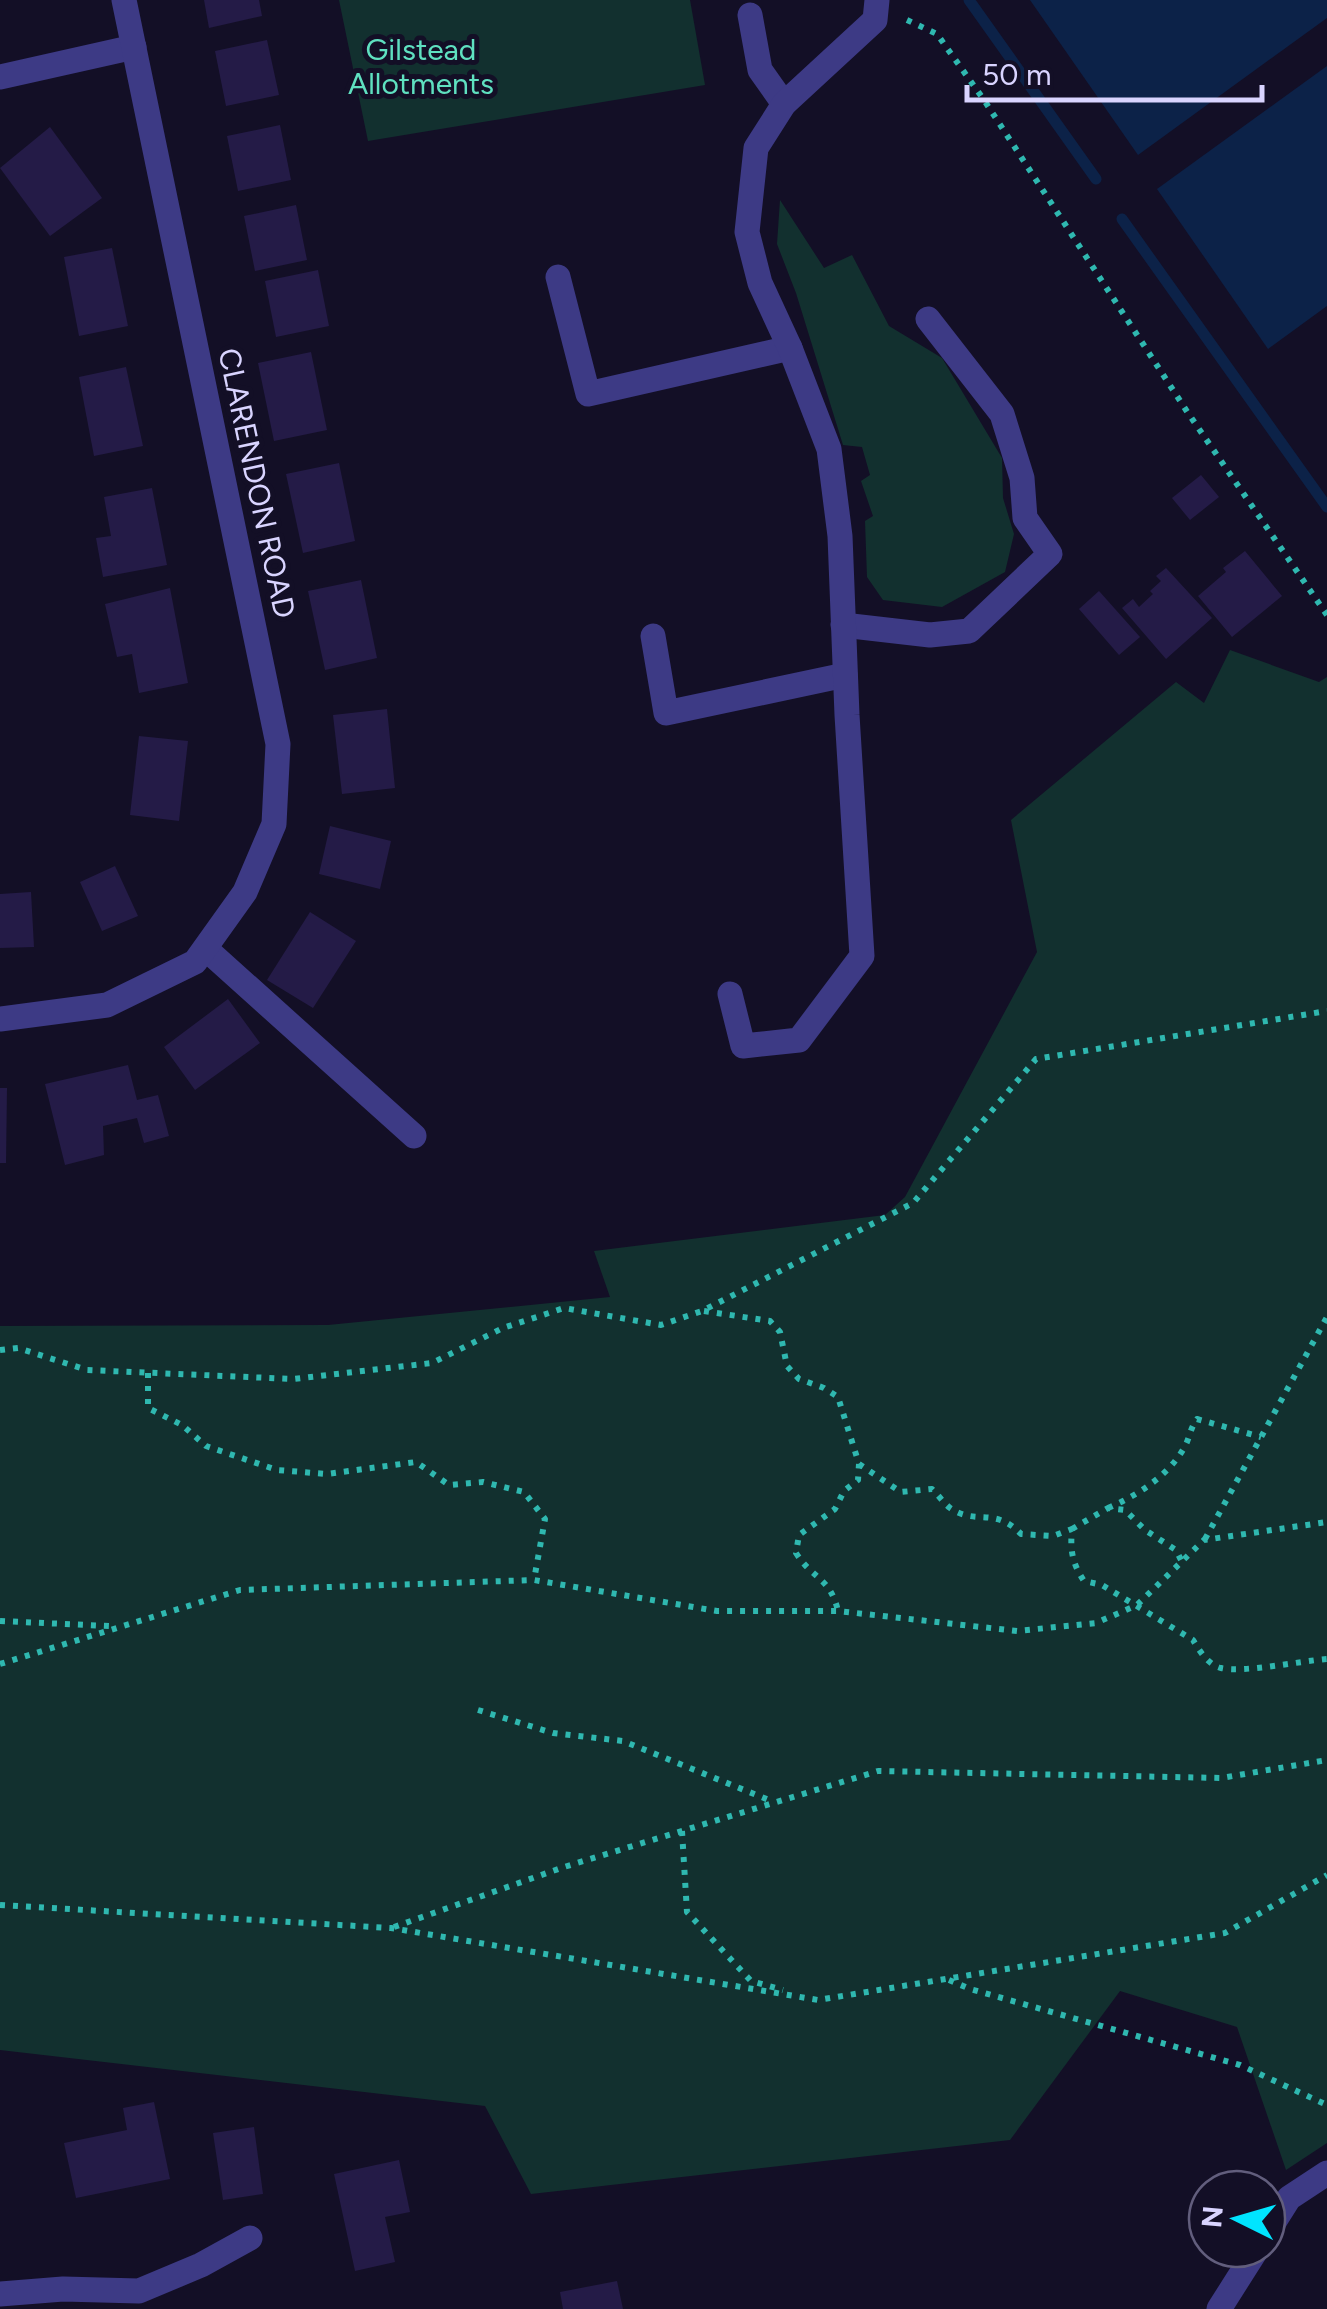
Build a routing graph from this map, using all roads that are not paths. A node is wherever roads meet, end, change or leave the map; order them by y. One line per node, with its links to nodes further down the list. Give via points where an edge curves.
1 (124, 0): 4 (street, CLARENDON ROAD)
2 (876, 10): 6 (street)
3 (750, 14): 6 (street, via 760,70)
4 (134, 47): 5 (street); 13 (street, CLARENDON ROAD, via 278,744 274,824 246,892)
5 (0, 78)
6 (784, 104): 9 (street, via 756,148 747,232 760,282)
7 (558, 277): 9 (street, via 588,394)
8 (928, 319): 10 (street, via 1002,414 1022,478 1024,518 1050,554 969,631 930,635)
9 (790, 348): 10 (street, via 829,449)
10 (843, 625): 12 (street)
11 (653, 636): 12 (street, via 666,713)
12 (845, 675): 14 (street, via 862,956 800,1040 743,1046)
13 (200, 955): 15 (street, via 107,1006); 16 (street)
14 (730, 994)
15 (0, 1019)
16 (414, 1136)
17 (1327, 2173): 18 (street)
18 (1287, 2201)
19 (250, 2238): 22 (street)
20 (1245, 2269): 23 (street)
21 (0, 2294): 22 (street, via 64,2289)
22 (141, 2300)
23 (1220, 2309)

